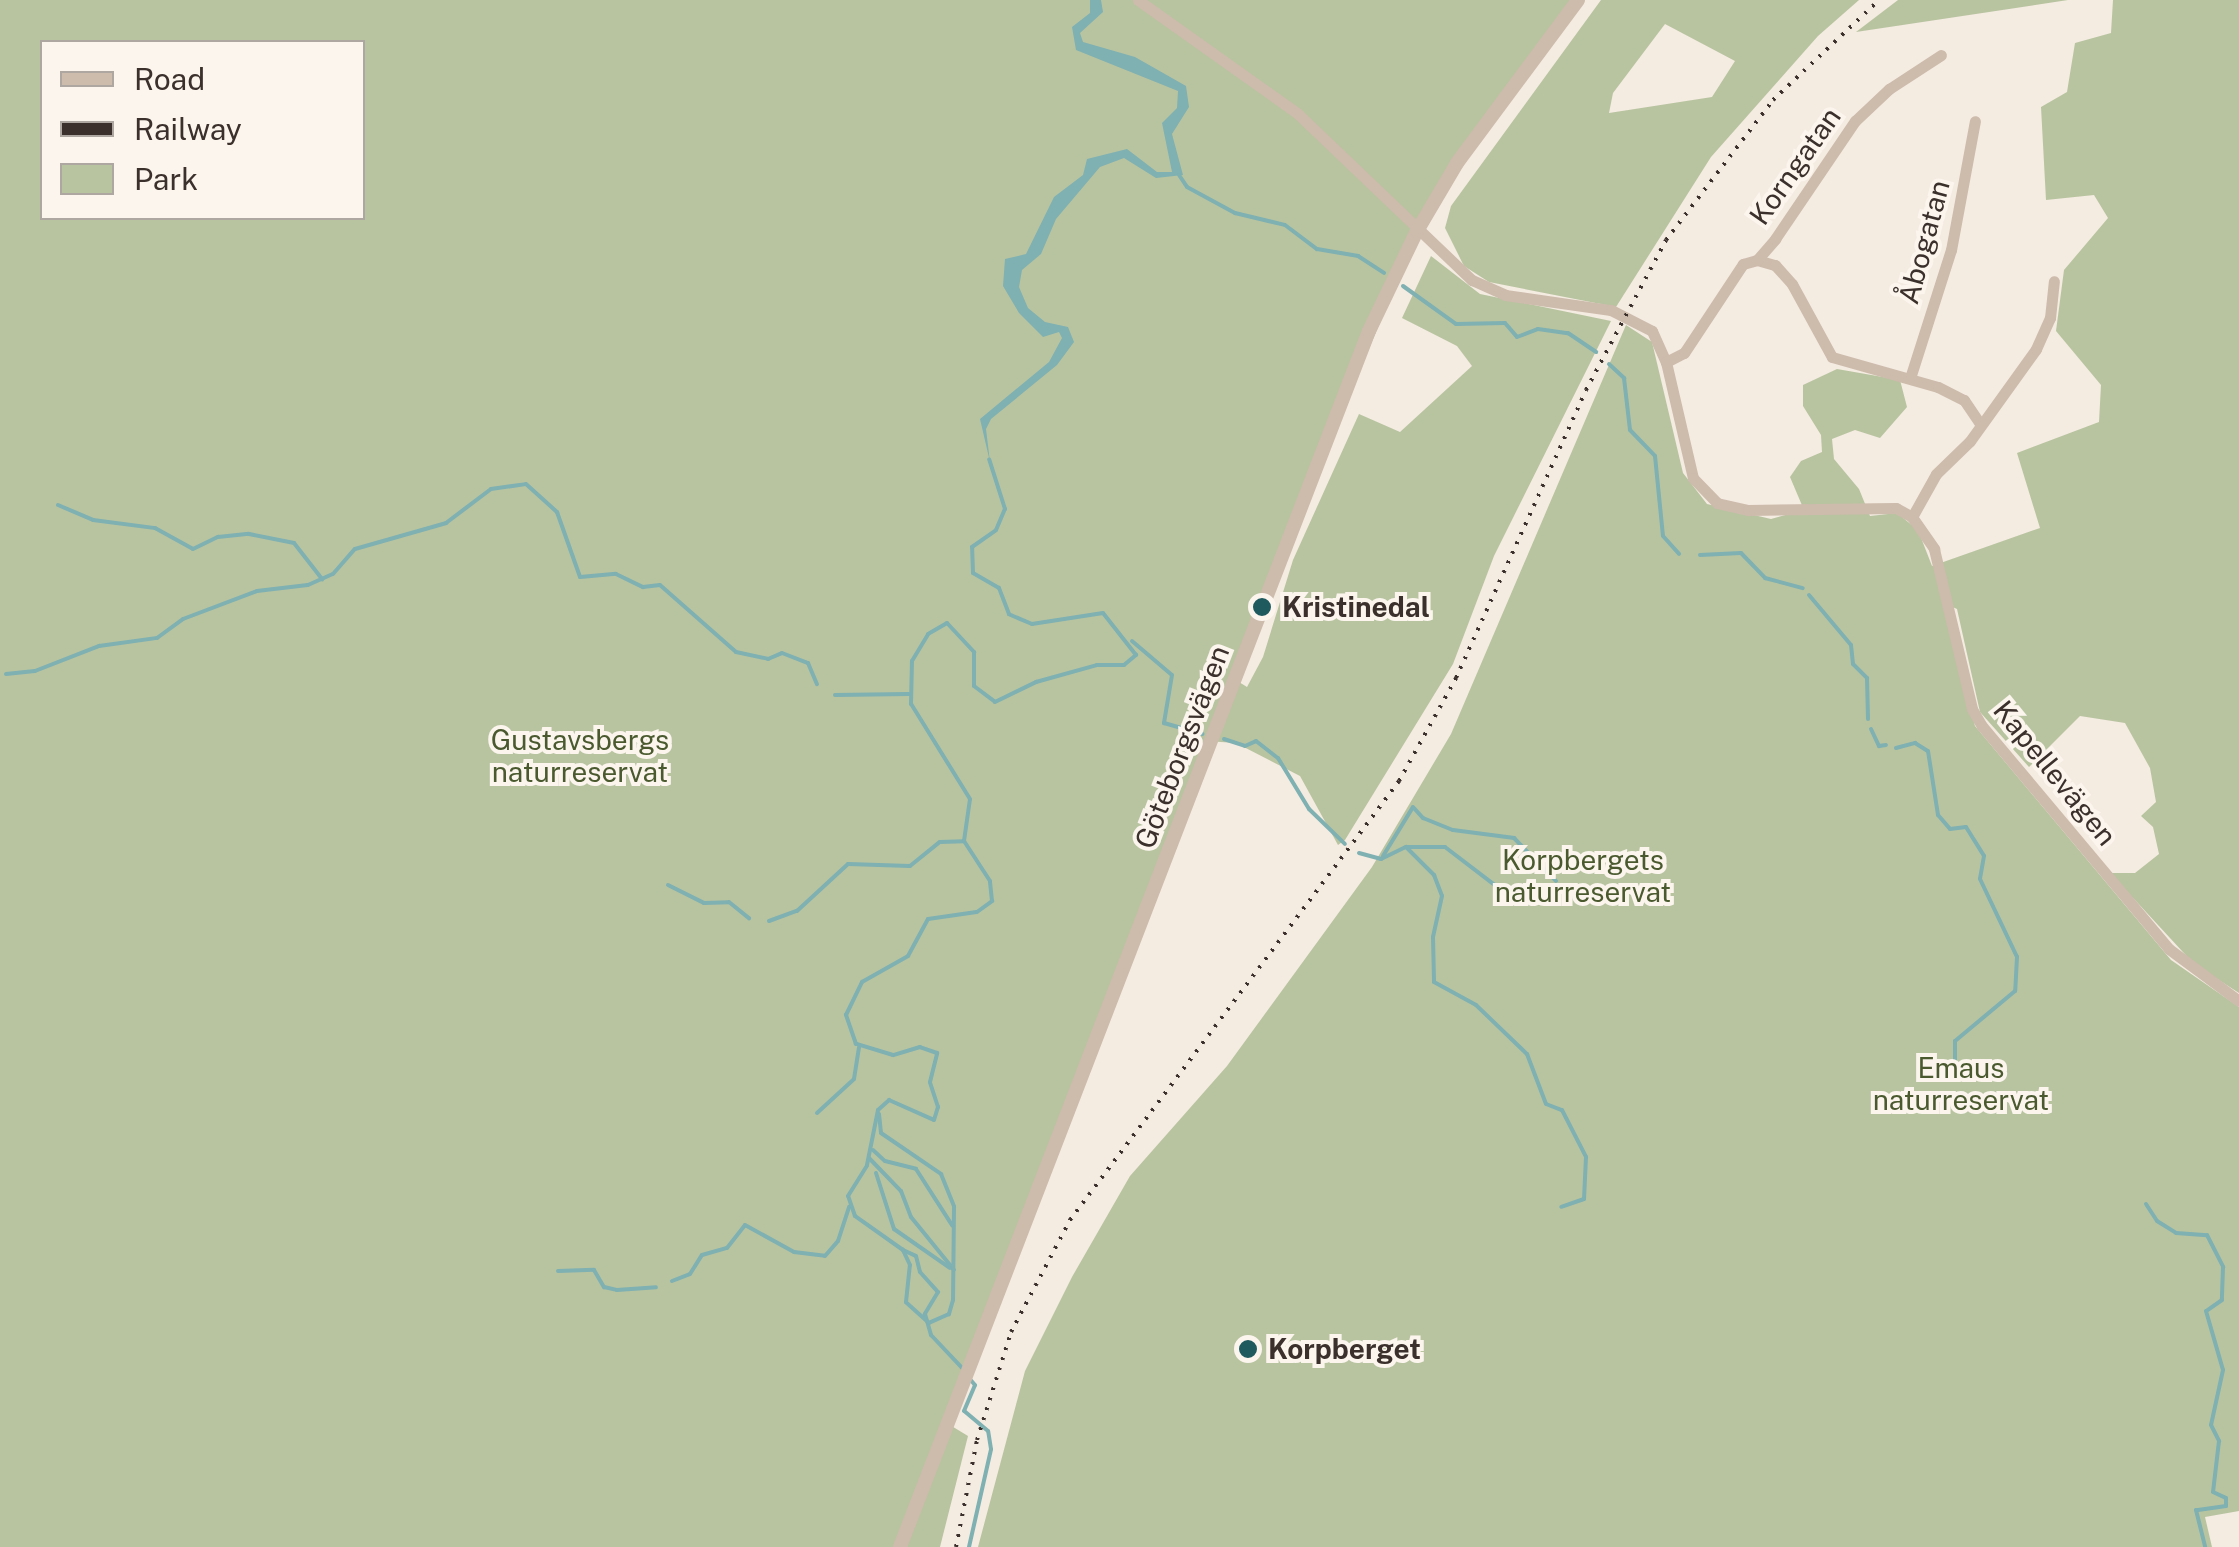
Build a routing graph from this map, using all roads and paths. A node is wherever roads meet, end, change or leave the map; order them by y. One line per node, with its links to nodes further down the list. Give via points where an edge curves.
1 (1138, 0): 5 (street, via 1297,113)
2 (1578, 0): 5 (street, Göteborgsvägen)
3 (1941, 55): 6 (street, Korngatan, via 1889,88 1854,121)
4 (1975, 120): 9 (street, Åbogatan, via 1951,250)
5 (1416, 231): 8 (street, via 1486,288 1625,314 1659,338); 13 (street, Göteborgsvägen, via 1337,413)
6 (1758, 260): 8 (street, Korngatan, via 1743,264 1684,352); 9 (street, via 1792,284 1832,357)
7 (2054, 281): 10 (street, via 2050,318 2036,349)
8 (1666, 362): 11 (street, via 1693,478 1717,503 1748,510 1896,508)
9 (1911, 375): 10 (street, via 1964,400)
10 (1980, 424): 11 (street, via 1936,474)
11 (1912, 517): 12 (street, Kapellevägen, via 1934,549 1968,695 1982,726 2168,950)
12 (2239, 1001)
13 (900, 1547)

